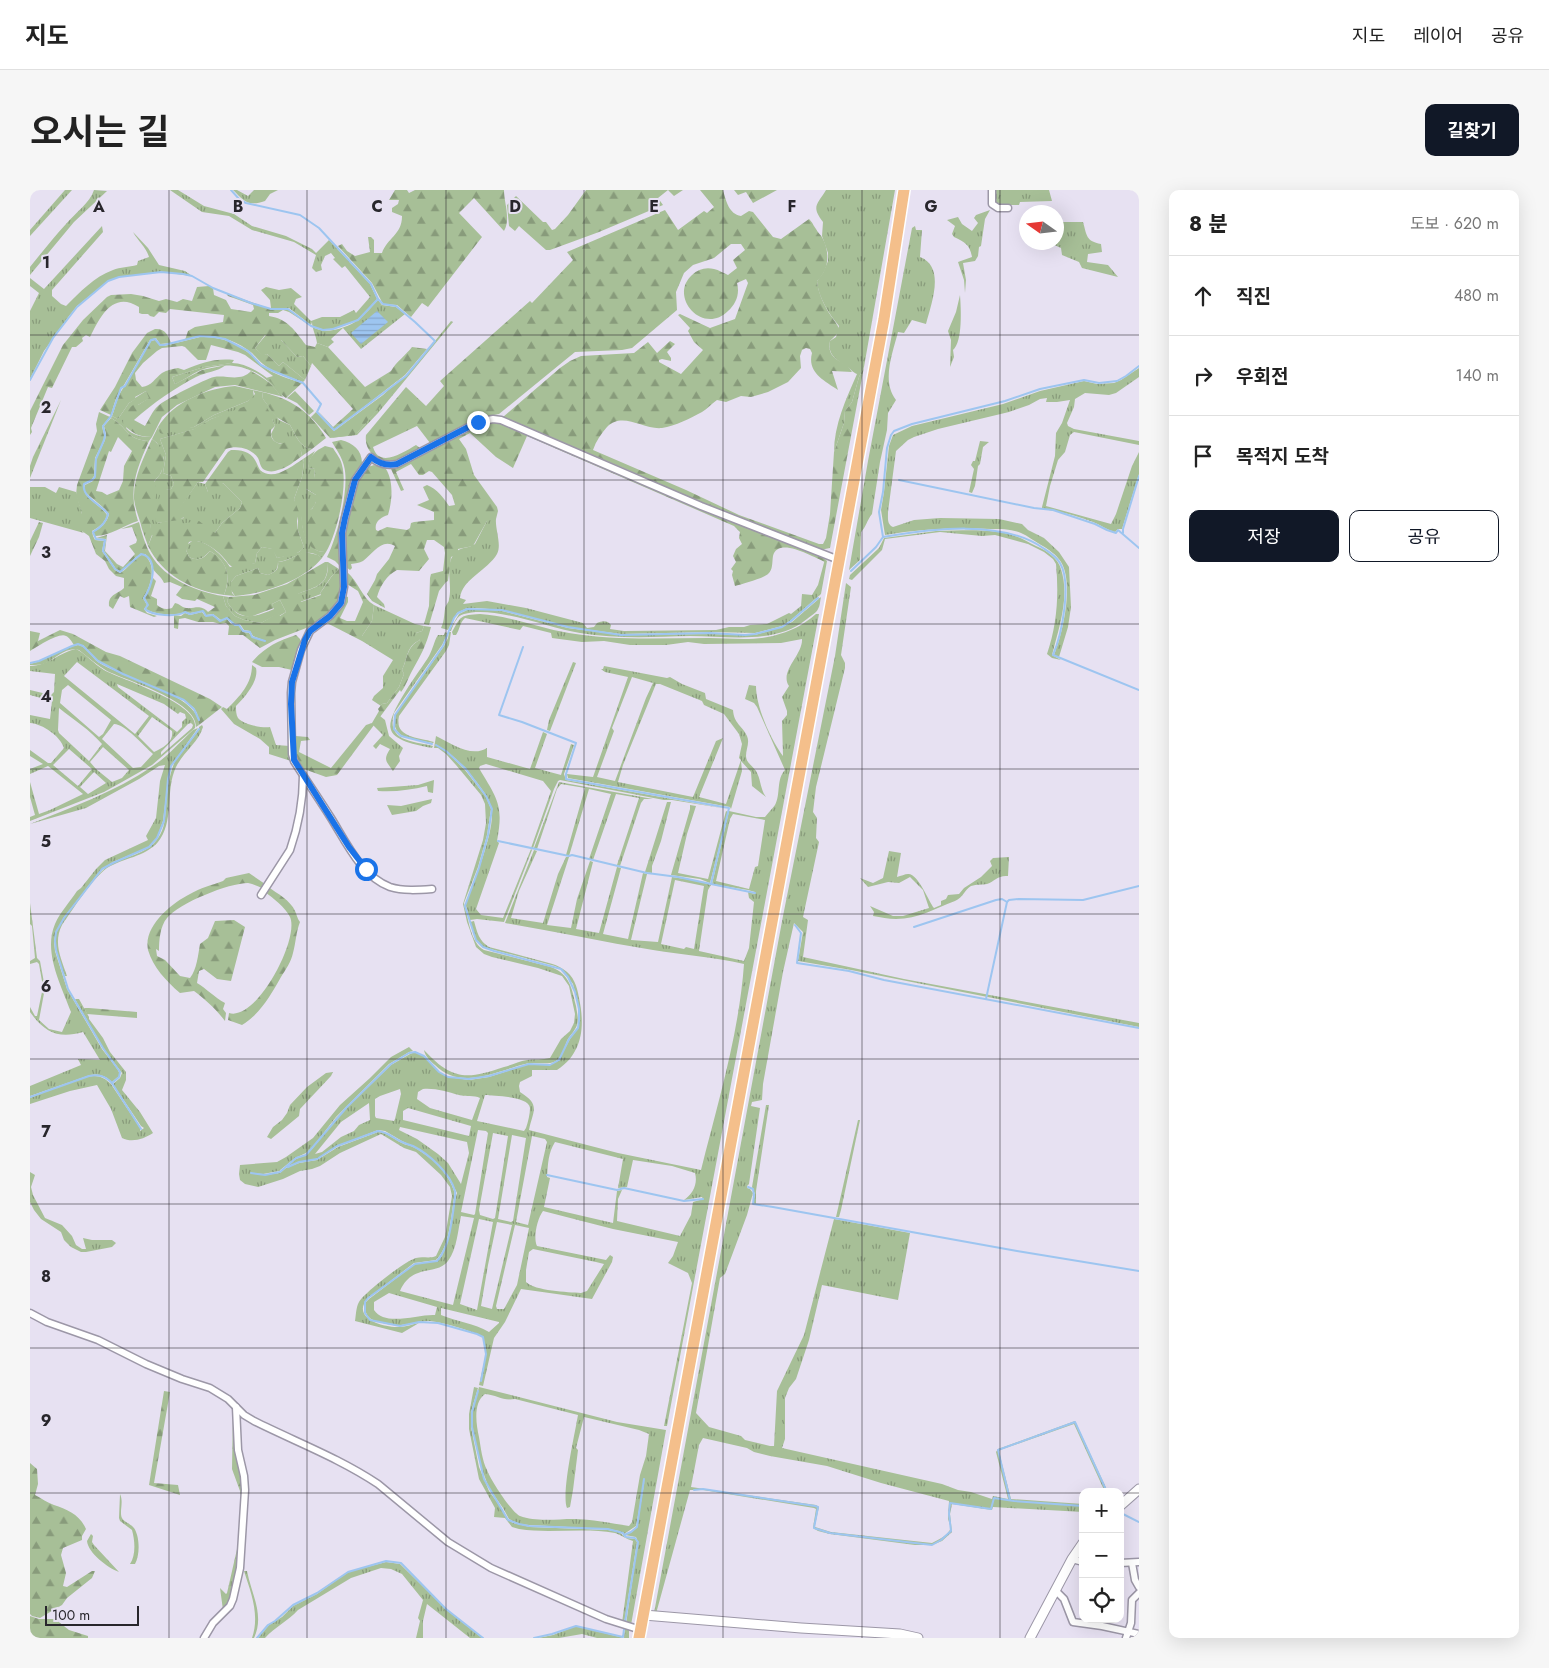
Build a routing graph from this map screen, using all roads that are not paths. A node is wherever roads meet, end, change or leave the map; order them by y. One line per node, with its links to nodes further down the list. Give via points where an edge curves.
1 (904, 190): 4 (highway, via 884,319)
2 (992, 190): 3 (street, via 992,204)
3 (1008, 208)
4 (839, 560): 5 (street, via 700,506 501,420 478,422 397,464 380,463 371,457 355,480 345,518 341,603 310,631 292,682 292,754); 19 (highway)
5 (303, 774): 6 (street, via 349,847 372,875 398,889); 7 (street, via 301,804 290,850)
6 (432, 889)
7 (262, 895)
8 (30, 1313): 9 (street, via 210,1388)
9 (236, 1407): 20 (street, via 254,1421 367,1477 448,1542 491,1568); 23 (street, via 238,1450 245,1490 240,1568 230,1606)
10 (1139, 1489): 11 (street)
11 (1124, 1502)
12 (1079, 1549): 13 (street)
13 (1072, 1559): 14 (street); 17 (street)
14 (1079, 1561)
15 (1136, 1563): 16 (street, via 1135,1580)
16 (1139, 1587)
17 (1055, 1590): 22 (street, via 1064,1599 1073,1622 1102,1626); 25 (street)
18 (1139, 1593): 22 (street, via 1132,1600 1132,1623)
19 (644, 1615): 20 (highway); 24 (street)
20 (640, 1634)
21 (1139, 1634): 22 (street)
22 (1128, 1635)
23 (204, 1638)
24 (918, 1638)
25 (1030, 1638)

